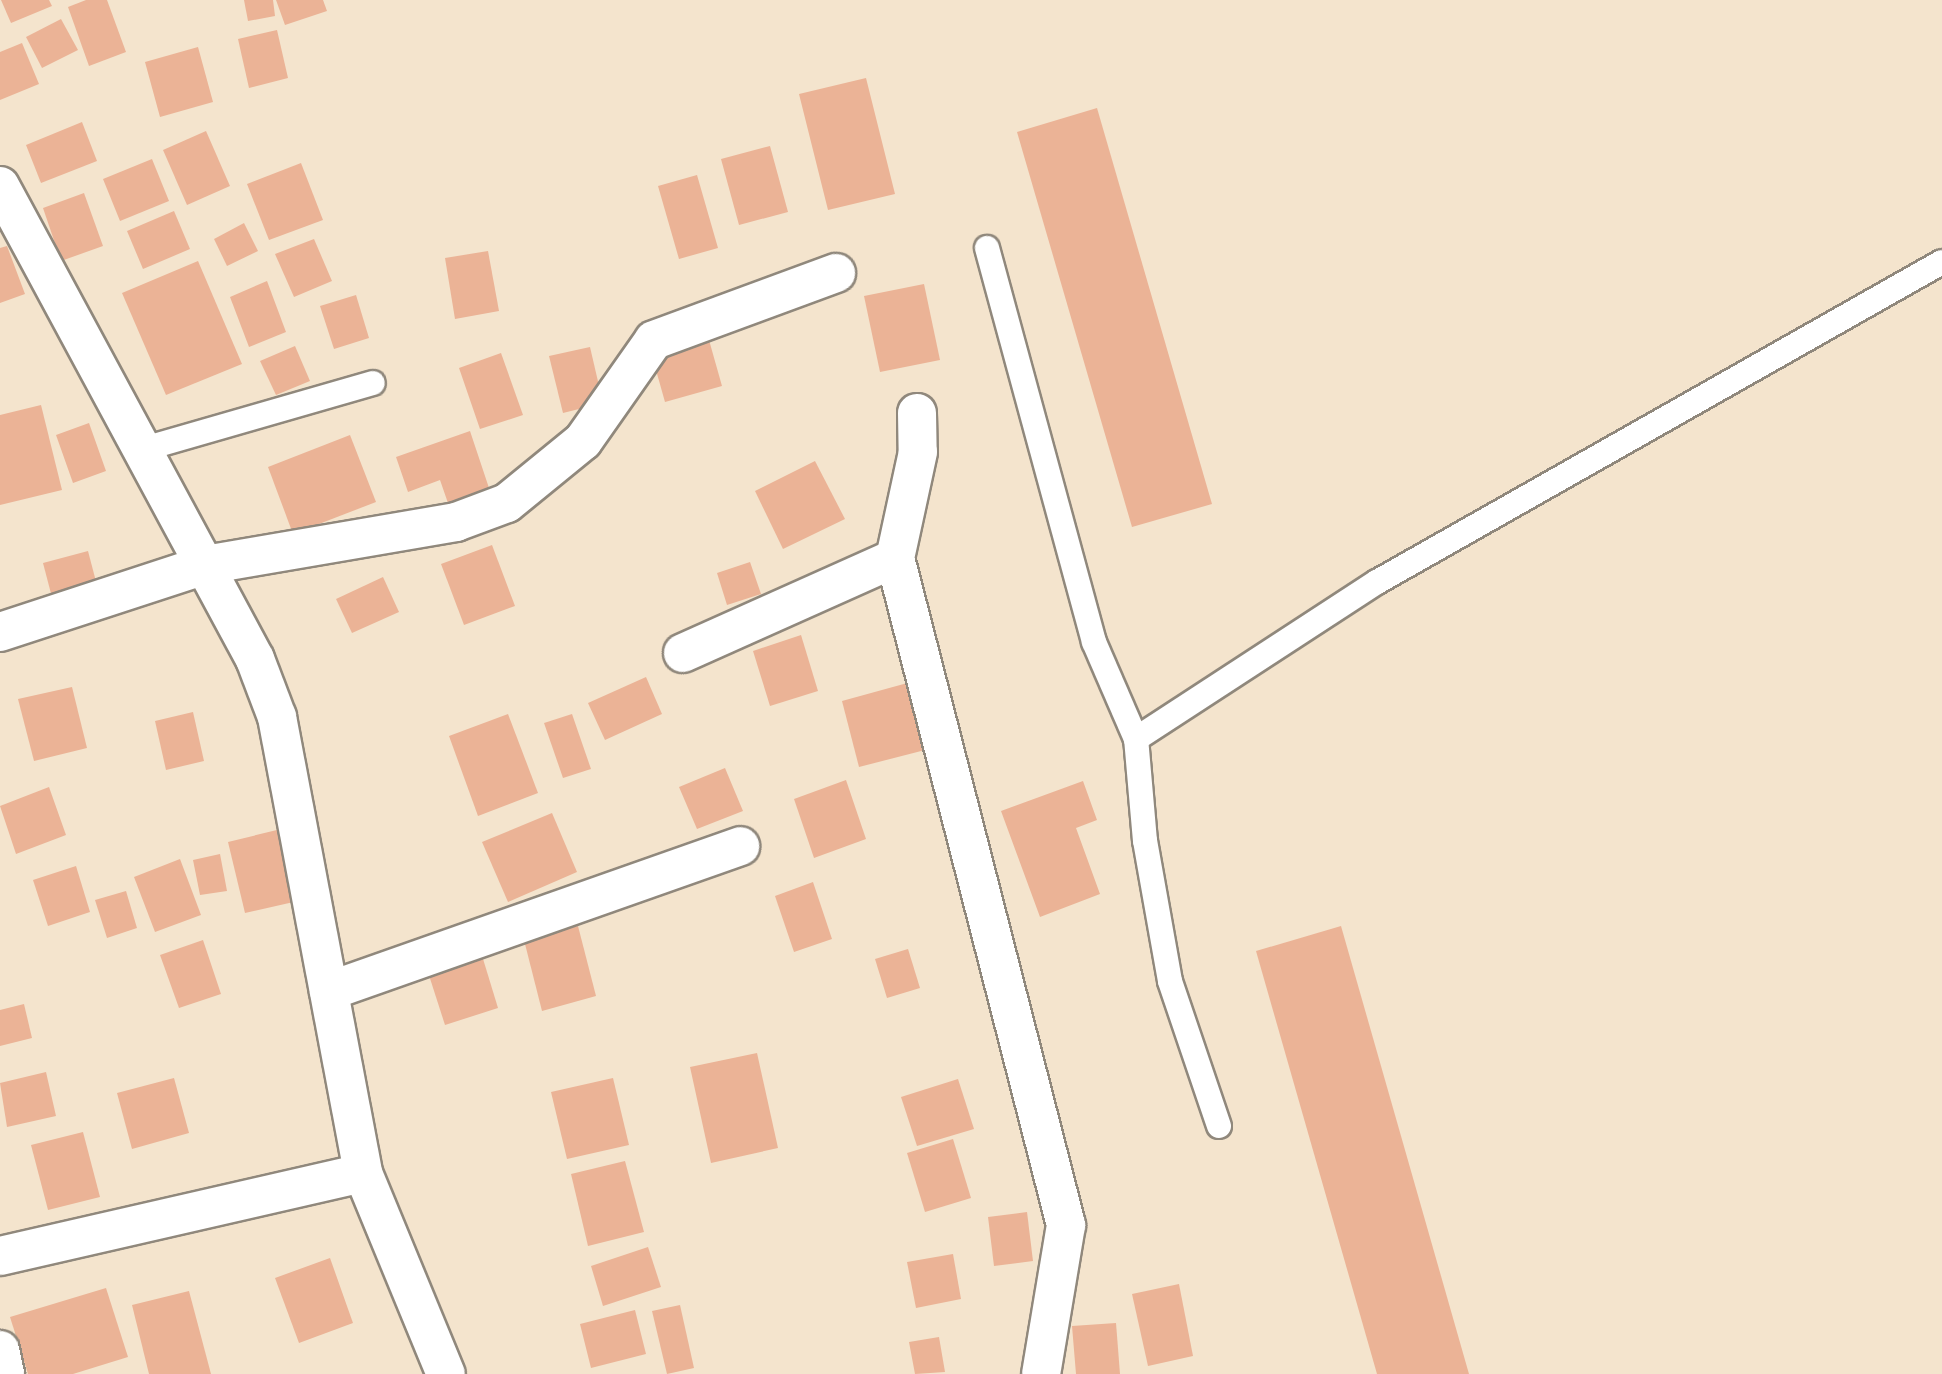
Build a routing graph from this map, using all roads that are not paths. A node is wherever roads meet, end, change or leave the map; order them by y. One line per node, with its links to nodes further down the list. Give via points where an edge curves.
1 (0, 186): 7 (street)
2 (987, 248): 12 (lane, via 1094,642)
3 (1942, 262): 12 (lane, via 1377,582)
4 (836, 273): 9 (street, via 654,340 583,441 508,503 456,522)
5 (373, 383): 7 (lane)
6 (917, 414): 8 (street, via 918,452)
7 (144, 449): 9 (street)
8 (895, 558): 11 (street); 21 (street, via 1066,1225)
9 (205, 565): 10 (street); 14 (street, via 277,717)
10 (0, 632)
11 (683, 653)
12 (1136, 739): 15 (lane, via 1145,841 1170,981)
13 (740, 846): 14 (street)
14 (329, 991): 16 (street)
15 (1219, 1126)
16 (363, 1173): 17 (street); 20 (street)
17 (0, 1256)
18 (0, 1350): 19 (street)
19 (5, 1374)
20 (446, 1374)
21 (1041, 1374)

